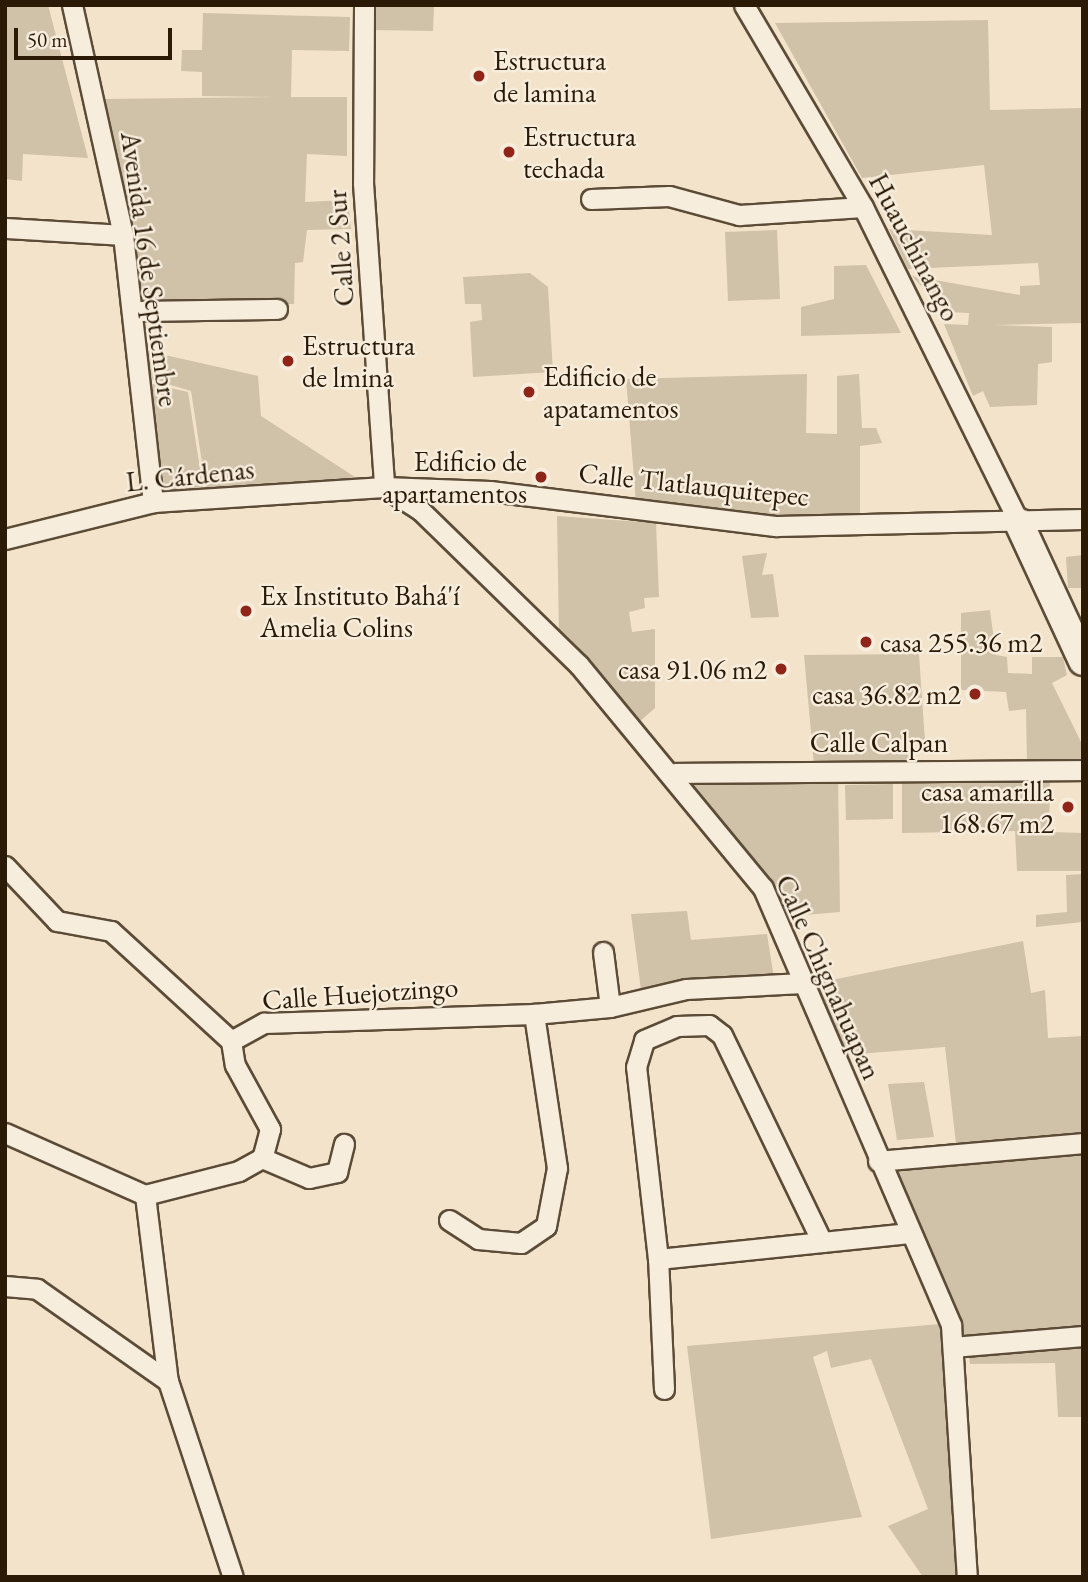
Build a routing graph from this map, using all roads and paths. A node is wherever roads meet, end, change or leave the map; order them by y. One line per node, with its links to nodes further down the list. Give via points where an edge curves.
1 (72, 5): 7 (street, Avenida 16 de Septiembre)
2 (364, 5): 10 (street, Calle 2 Sur, via 363,183)
3 (744, 5): 5 (street, Huauchinango)
4 (591, 200): 5 (street, via 669,196 740,215)
5 (863, 207): 13 (street, Huauchinango)
6 (5, 228): 7 (street)
7 (123, 234): 9 (street, Avenida 16 de Septiembre)
8 (277, 309): 9 (street)
9 (133, 311): 11 (street, Avenida 16 de Septiembre)
10 (384, 486): 11 (street, L. Cárdenas); 13 (street, Calle Tlatlauquitepec, via 490,491 777,526); 17 (street, Calle Chignahuapan, via 420,510 579,665)
11 (153, 502): 14 (street, L. Cárdenas)
12 (1083, 519): 13 (street, Calle Tlatlauquitepec)
13 (1019, 523): 15 (main road)
14 (5, 539)
15 (1083, 660)
16 (1083, 770): 17 (street, Calle Calpan)
17 (675, 773): 20 (street, Calle Chignahuapan, via 763,888)
18 (5, 866): 23 (street, via 57,921 111,931)
19 (603, 953): 21 (street)
20 (803, 984): 21 (street, Calle Huejotzingo, via 686,989); 28 (street, Calle Chignahuapan)
21 (610, 1007): 22 (street, Calle Huejotzingo)
22 (534, 1014): 23 (street, Calle Huejotzingo, via 264,1023); 30 (street, via 557,1168 546,1226 520,1242 478,1239)
23 (231, 1041): 27 (street, Calle Huejotzingo, via 234,1065 270,1129)
24 (5, 1132): 29 (street)
25 (1083, 1143): 28 (street)
26 (344, 1144): 27 (street, via 337,1172 309,1178)
27 (262, 1158): 29 (street, via 239,1171)
28 (878, 1161): 31 (street, Calle Chignahuapan)
29 (145, 1195): 37 (street)
30 (449, 1220)
31 (910, 1233): 32 (street); 36 (street, Calle Chignahuapan, via 951,1325)
32 (822, 1242): 33 (street); 33 (street, via 722,1035 709,1025 677,1026 644,1040 637,1052)
33 (658, 1259): 38 (street)
34 (6, 1284): 37 (street, via 37,1289)
35 (1083, 1335): 36 (street)
36 (953, 1347): 40 (street, Calle Chignahuapan)
37 (168, 1381): 39 (street)
38 (664, 1389)
39 (233, 1577)
40 (967, 1577)

